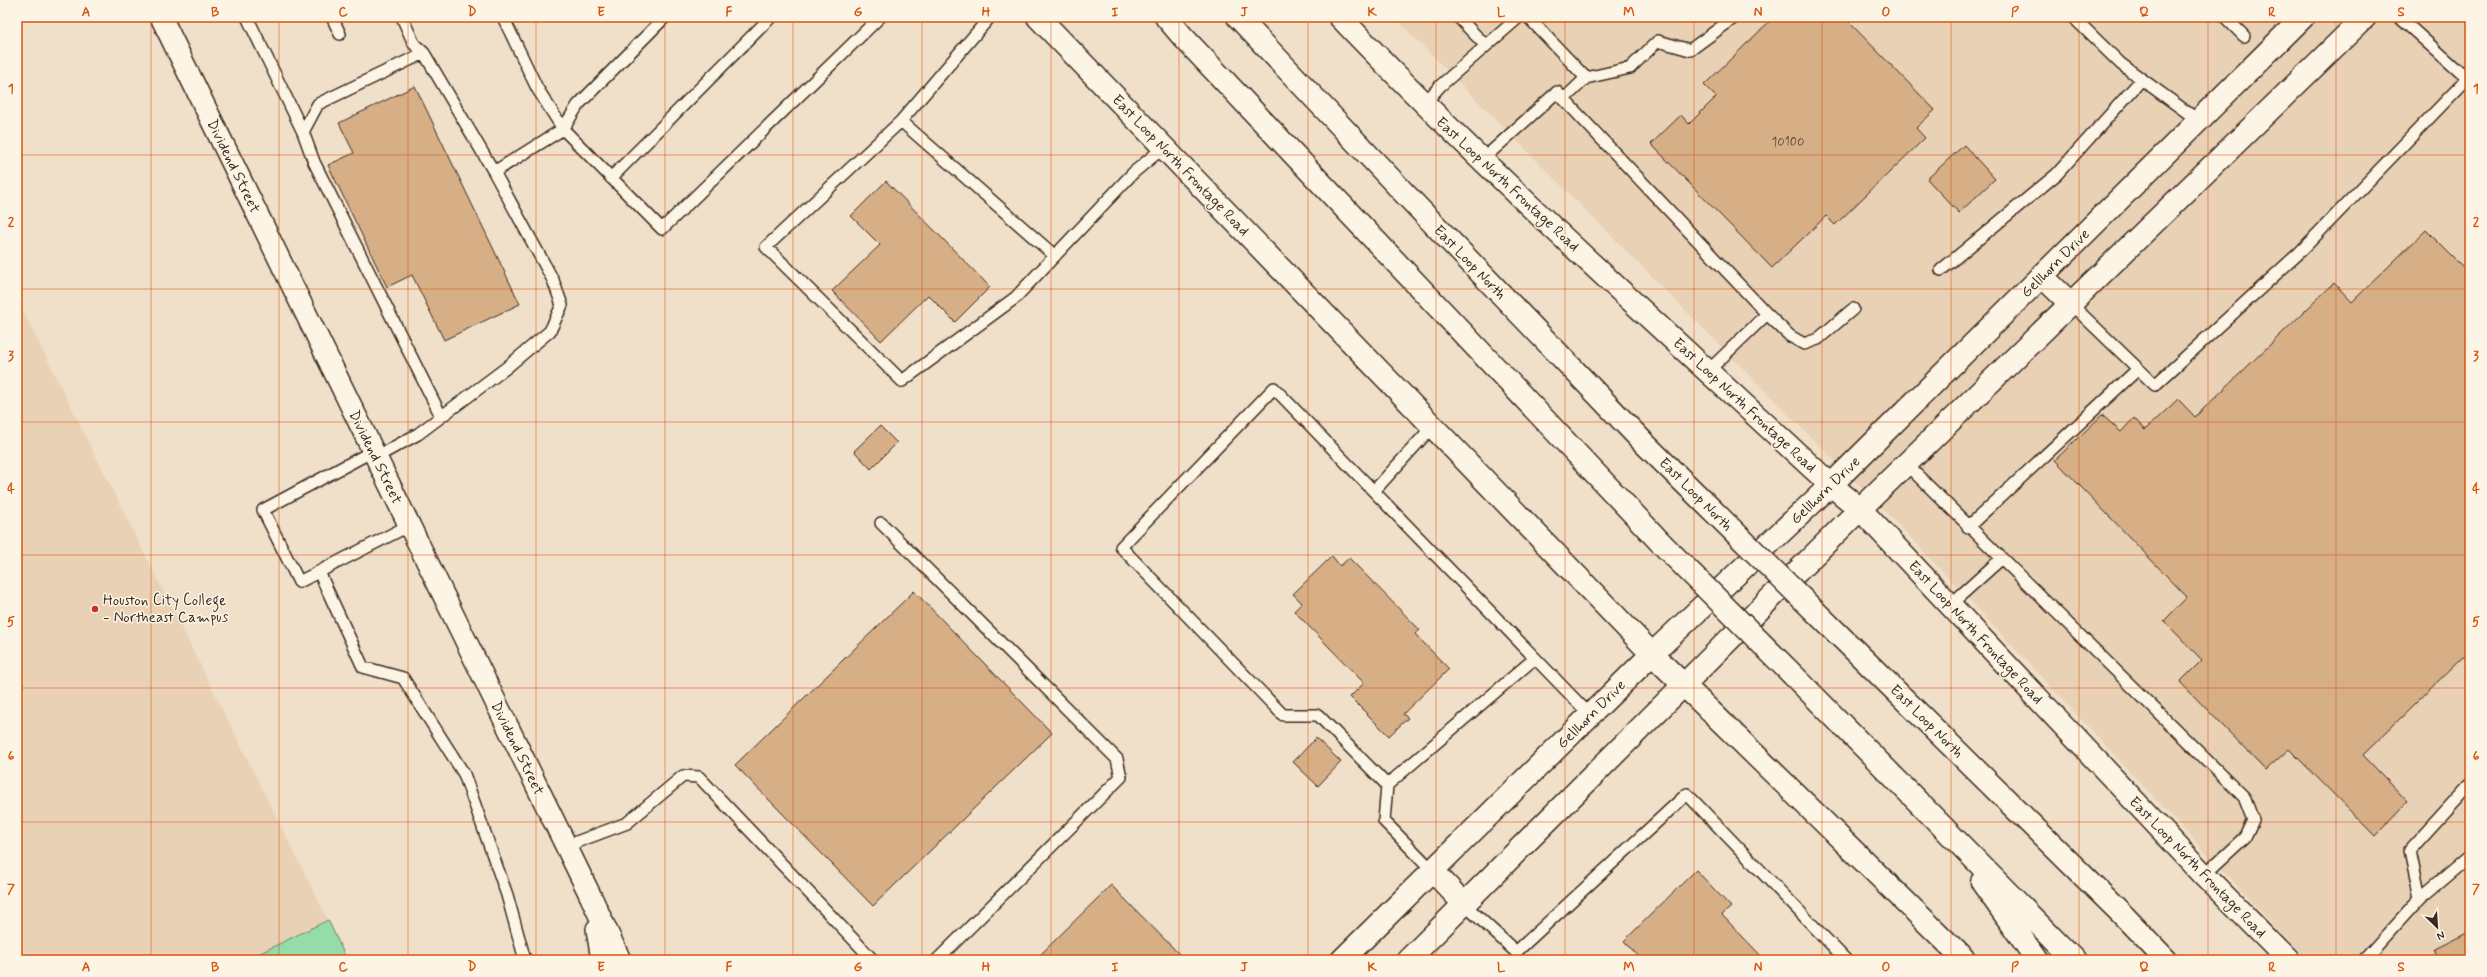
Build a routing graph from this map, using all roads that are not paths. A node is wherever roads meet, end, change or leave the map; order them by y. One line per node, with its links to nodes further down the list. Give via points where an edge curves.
1 (161, 17): 52 (street, Dividend Street)
2 (247, 17): 37 (lane)
3 (332, 17): 24 (lane)
4 (402, 17): 28 (lane, via 414,44)
5 (503, 17): 36 (lane, via 537,88)
6 (665, 17): 36 (lane, via 578,105)
7 (771, 17): 41 (lane)
8 (880, 17): 41 (lane, via 662,229)
9 (990, 17): 35 (lane)
10 (1038, 17): 38 (main road, East Loop North Frontage Road)
11 (1152, 17): 26 (main road)
12 (1166, 17): 26 (main road)
13 (1238, 17): 77 (main road, East Loop North, bridge, via 1644,443)
14 (1340, 17): 33 (main road, East Loop North Frontage Road)
15 (1458, 17): 27 (lane)
16 (1518, 17): 27 (lane)
17 (1528, 17): 29 (lane)
18 (1735, 17): 29 (lane, via 1690,50 1658,41 1630,68)
19 (2073, 17): 30 (lane, via 2121,64)
20 (2225, 17): 25 (lane)
21 (2303, 17): 34 (main road, Gellhorn Drive)
22 (2365, 17): 45 (main road)
23 (2399, 17): 31 (lane)
24 (340, 34)
25 (2244, 36)
26 (1183, 37): 69 (main road, bridge, via 1662,544)
27 (1485, 45): 33 (lane)
28 (424, 53): 37 (lane, via 318,104); 40 (lane)
29 (1586, 78): 32 (lane)
30 (2142, 79): 34 (lane); 43 (lane, via 2057,174)
31 (2469, 80): 48 (lane, via 2298,254 2155,385)
32 (1564, 99): 39 (lane, via 1557,92); 47 (lane)
33 (1423, 104): 39 (main road, East Loop North Frontage Road)
34 (2199, 121): 44 (main road, Gellhorn Drive)
35 (901, 122): 42 (lane); 42 (lane, via 766,247 902,381 1015,298)
36 (562, 129): 40 (lane); 41 (lane)
37 (303, 132): 50 (lane, via 314,162)
38 (1164, 147): 42 (lane, via 1133,173); 51 (main road, East Loop North Frontage Road)
39 (1482, 160): 49 (main road, East Loop North Frontage Road)
40 (494, 172): 50 (lane, via 553,280 562,305 550,331)
41 (611, 178)
42 (1055, 256)
43 (1941, 270)
44 (2042, 276): 45 (main road); 54 (main road, Gellhorn Drive)
45 (2072, 304): 48 (lane); 53 (main road)
46 (1853, 309): 47 (lane, via 1818,340 1804,344 1790,336)
47 (1767, 314): 49 (lane)
48 (2138, 369): 59 (lane)
49 (1708, 371): 54 (main road, East Loop North Frontage Road)
50 (442, 416): 52 (lane, via 418,434)
51 (1433, 426): 55 (lane); 63 (main road, East Loop North Frontage Road)
52 (375, 454): 58 (street, Dividend Street); 61 (lane, via 263,510 299,582)
53 (1907, 465): 56 (main road); 59 (lane)
54 (1831, 485): 56 (main road, East Loop North Frontage Road); 63 (main road, Gellhorn Drive)
55 (1374, 491): 64 (lane); 68 (lane, via 1274,388 1121,547 1283,715 1318,715)
56 (1860, 509): 62 (main road, East Loop North Frontage Road); 65 (main road)
57 (881, 523): 82 (lane, via 1117,759 1121,777)
58 (410, 525): 61 (lane); 70 (street, Dividend Street)
59 (1968, 527): 60 (lane)
60 (2000, 559): 62 (lane); 73 (lane, via 2244,798 2253,820 2245,837)
61 (319, 572): 78 (lane, via 363,667 403,678 464,774 507,895)
62 (1950, 605): 73 (main road, East Loop North Frontage Road)
63 (1652, 654): 65 (main road, East Loop North Frontage Road); 66 (main road, Gellhorn Drive)
64 (1535, 658): 66 (lane); 68 (lane)
65 (1684, 685): 76 (main road); 86 (main road, East Loop North Frontage Road)
66 (1590, 715): 72 (main road, Gellhorn Drive)
67 (2470, 784): 75 (lane, via 2410,850)
68 (1387, 785): 72 (lane, via 1384,821)
69 (1943, 827): 87 (main road); 88 (main road)
70 (566, 846): 74 (street, Dividend Street); 81 (lane, via 627,823 683,776 699,776)
71 (2470, 856): 75 (lane)
72 (1432, 871): 76 (main road); 83 (main road, Gellhorn Drive)
73 (2204, 875): 91 (main road, East Loop North Frontage Road)
74 (591, 897): 79 (street, Dividend Street); 80 (street, Dividend Street)
75 (2420, 898): 92 (lane)
76 (1464, 904): 84 (main road); 85 (lane, via 1516,952 1687,794)
77 (2121, 913): 89 (main road, East Loop North); 90 (main road)
78 (525, 960)
79 (602, 960)
80 (620, 960)
81 (874, 960)
82 (937, 960)
83 (1342, 960)
84 (1408, 960)
85 (1846, 960)
86 (1965, 960)
87 (2037, 960)
88 (2074, 960)
89 (2166, 960)
90 (2182, 960)
91 (2288, 960)
92 (2364, 960)

